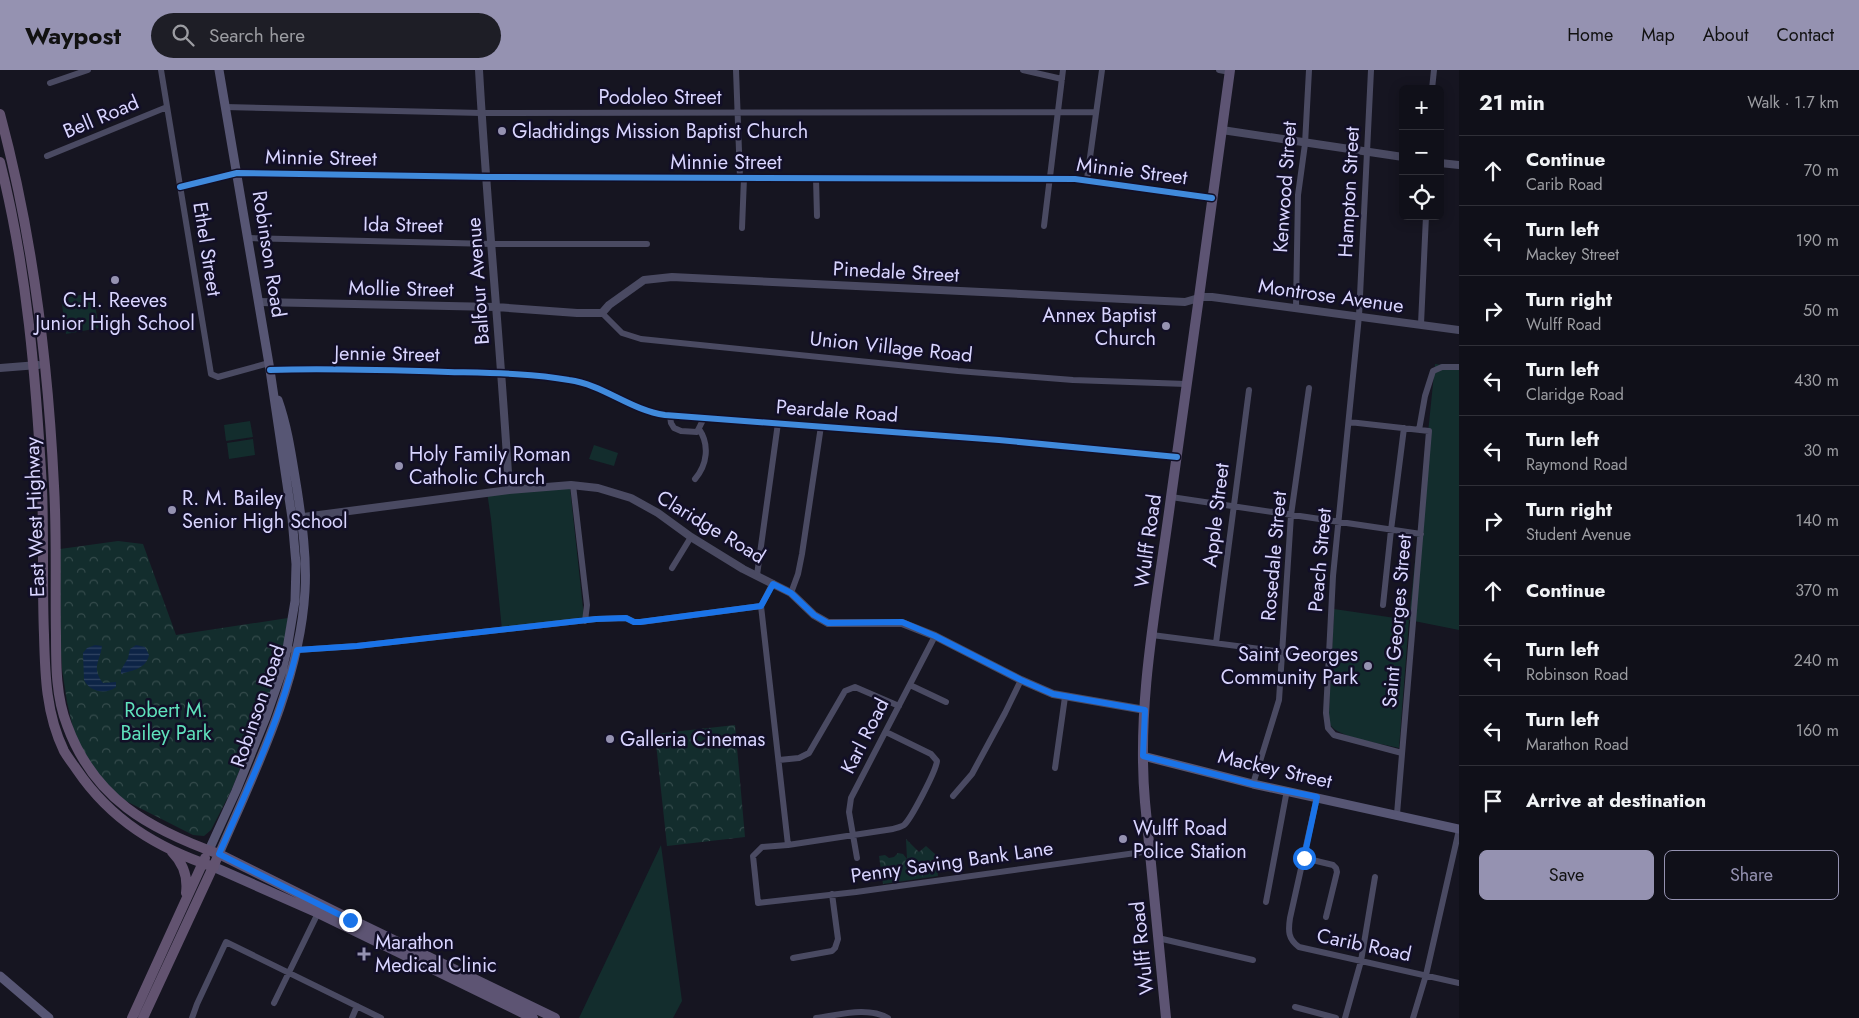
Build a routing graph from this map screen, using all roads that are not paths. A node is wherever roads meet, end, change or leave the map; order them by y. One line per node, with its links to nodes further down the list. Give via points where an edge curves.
1 (88, 70): 15 (street)
2 (161, 70): 17 (street, Ethel Street)
3 (218, 70): 18 (main road, Robinson Road)
4 (479, 70): 21 (street, Balfour Avenue)
5 (736, 70): 23 (street)
6 (1023, 70): 14 (street)
7 (1064, 70): 14 (street)
8 (1102, 70): 20 (street)
9 (1219, 70): 13 (street)
10 (1309, 70): 25 (street, Kenwood Street)
11 (1371, 70): 26 (street, Hampton Street)
12 (1434, 70): 16 (street)
13 (1230, 71): 24 (main road, Wulff Road)
14 (1062, 79): 19 (street)
15 (50, 83)
16 (1432, 85)
17 (168, 107): 27 (street, Bell Road); 38 (street, Ethel Street)
18 (225, 107): 21 (street, Podoleo Street); 32 (main road, Robinson Road)
19 (1058, 112): 20 (street, Podoleo Street); 23 (street, Podoleo Street); 36 (street)
20 (1096, 112): 37 (street)
21 (482, 113): 23 (street, Podoleo Street); 33 (street, Balfour Avenue)
22 (0, 114): 55 (highway, East West Highway, via 25,222)
23 (737, 114): 34 (street)
24 (1222, 130): 25 (street); 39 (main road, Wulff Road)
25 (1305, 144): 26 (street); 50 (street, Kenwood Street, via 1298,195)
26 (1367, 152): 28 (street); 52 (street, Hampton Street)
27 (48, 156)
28 (1399, 156)
29 (0, 162): 56 (highway, East West Highway, via 22,275)
30 (1444, 164): 31 (street)
31 (1459, 166)
32 (237, 173): 33 (street, Minnie Street); 38 (street, Minnie Street); 44 (main road, Robinson Road)
33 (487, 177): 34 (street, Minnie Street); 45 (street, Balfour Avenue)
34 (742, 178): 35 (street, Minnie Street); 43 (street)
35 (816, 178): 36 (street, Minnie Street); 40 (street)
36 (1051, 179): 37 (street, Minnie Street); 42 (street)
37 (1087, 179): 39 (street, Minnie Street)
38 (180, 187): 57 (street, Ethel Street, via 212,374 218,377)
39 (1212, 198): 47 (main road, Wulff Road)
40 (817, 216)
41 (1426, 220): 53 (street)
42 (1044, 226)
43 (742, 228)
44 (248, 238): 45 (street, Ida Street); 48 (main road, Robinson Road)
45 (492, 244): 46 (street, Ida Street); 49 (street, Balfour Avenue)
46 (647, 244)
47 (1199, 298): 50 (street, Montrose Avenue, via 1212,296); 51 (street, Pinedale Street, via 1185,302 672,277 644,280); 61 (main road, Wulff Road)
48 (259, 302): 49 (street, Mollie Street); 57 (main road, Robinson Road)
49 (496, 307): 51 (street, Mollie Street); 60 (street, Balfour Avenue)
50 (1296, 307): 52 (street, Montrose Avenue)
51 (602, 313): 61 (street, Union Village Road, via 622,333 641,339 987,373)
52 (1359, 316): 53 (street, Montrose Avenue); 66 (street, Peach Street)
53 (1421, 324): 54 (street, Montrose Avenue)
54 (1459, 330)
55 (45, 364): 56 (street); 121 (highway, East West Highway, via 54,487 56,673 66,725 90,770 119,803 151,826)
56 (33, 365): 59 (street); 119 (highway, East West Highway, via 42,489 45,681 54,725 65,752 88,786 114,814)
57 (270, 367): 60 (street, Jennie Street); 79 (main road, Robinson Road, via 272,386 287,430)
58 (1459, 367): 71 (street, via 1442,367 1433,371)
59 (0, 368)
60 (502, 373): 64 (street, Peardale Road, via 585,382 647,412); 75 (street, Balfour Avenue)
61 (1186, 384): 72 (main road, Wulff Road)
62 (1309, 388): 78 (street, Rosedale Street)
63 (1249, 390): 77 (street, Apple Street)
64 (670, 416): 65 (street, Peardale Road); 70 (street, via 676,430 694,433)
65 (704, 418): 67 (street, Peardale Road); 70 (street)
66 (1349, 422): 69 (street); 80 (street, Peach Street)
67 (778, 423): 68 (street, Peardale Road); 85 (street)
68 (820, 426): 72 (street, Peardale Road); 87 (street, via 802,554)
69 (1404, 428): 71 (street); 81 (street)
70 (699, 429): 73 (street, via 706,445 706,456)
71 (1419, 430): 82 (street, Saint Georges Street, via 1429,431)
72 (1177, 457): 76 (main road, Wulff Road)
73 (695, 479)
74 (573, 485): 75 (street, Claridge Road); 83 (street, Claridge Road, via 598,488 631,498); 89 (street)
75 (509, 490): 79 (street, Claridge Road)
76 (1171, 497): 77 (street); 93 (main road, Wulff Road)
77 (1233, 506): 78 (street); 95 (street, Apple Street)
78 (1291, 515): 80 (street); 98 (street, Rosedale Street)
79 (297, 518): 96 (main road, Robinson Road, via 296,584); 97 (main road, Robinson Road, via 306,579)
80 (1338, 522): 81 (street); 99 (street, Peach Street)
81 (1390, 530): 82 (street); 88 (street)
82 (1421, 534): 107 (street, Saint Georges Street)
83 (691, 537): 84 (street); 85 (street, Claridge Road)
84 (672, 568)
85 (757, 575): 86 (street, Claridge Road)
86 (773, 584): 87 (street, Claridge Road); 90 (street)
87 (791, 593): 94 (street, Claridge Road, via 814,615 828,623 902,622)
88 (1383, 605)
89 (587, 606): 91 (street); 92 (street)
90 (761, 606): 91 (street, via 640,622 626,618); 109 (street)
91 (596, 619): 92 (street)
92 (586, 621): 97 (street)
93 (1152, 635): 95 (street); 105 (main road, Wulff Road)
94 (935, 636): 100 (street, Claridge Road); 101 (street, Karl Road)
95 (1216, 643): 98 (street)
96 (287, 649): 97 (street); 121 (main road, Robinson Road, via 266,718)
97 (297, 650): 121 (main road, Robinson Road, via 274,722)
98 (1282, 652): 99 (street); 111 (street, Rosedale Street, via 1279,700)
99 (1329, 658): 107 (street, Peach Street, via 1326,713 1331,731 1339,737)
100 (1021, 680): 102 (street, Claridge Road); 113 (street, via 972,774)
101 (910, 685): 103 (street); 104 (street, Karl Road)
102 (1065, 696): 105 (street, Claridge Road); 110 (street)
103 (946, 702)
104 (899, 706): 106 (street, Karl Road); 109 (street, via 859,688 849,688 813,750 805,756)
105 (1145, 710): 108 (main road, Wulff Road)
106 (886, 732): 117 (street, Karl Road, via 852,798); 117 (street, via 931,754 936,765 903,825)
107 (1402, 753): 115 (street, Saint Georges Street)
108 (1143, 756): 111 (main road, Mackey Street); 120 (main road, Wulff Road)
109 (779, 760): 118 (street)
110 (1055, 768)
111 (1253, 784): 112 (main road, Mackey Street)
112 (1287, 790): 114 (main road, Mackey Street); 128 (street)
113 (952, 796)
114 (1317, 797): 115 (main road, Mackey Street); 123 (street, Carib Road)
115 (1397, 814): 116 (main road, Mackey Street)
116 (1459, 829): 137 (street)
117 (853, 836): 118 (street); 122 (street, Karl Road)
118 (788, 845): 127 (street, Penny Saving Bank Lane, via 762,847 753,856 758,903)
119 (170, 849): 124 (highway, East West Highway); 129 (highway, via 181,864 187,882)
120 (1150, 851): 127 (street, Penny Saving Bank Lane); 132 (main road, Wulff Road)
121 (214, 852): 124 (highway, Robinson Road); 125 (highway, Robinson Road); 150 (main road)
122 (857, 858)
123 (1304, 858): 131 (street, via 1336,868); 135 (street, Carib Road, via 1290,918 1289,937 1299,947)
124 (203, 863): 125 (highway, East West Highway); 129 (highway, Robinson Road)
125 (214, 867): 130 (main road); 145 (highway, Robinson Road)
126 (1375, 877): 135 (street)
127 (832, 894): 133 (street, via 838,939 835,948)
128 (1266, 902)
129 (182, 909): 144 (highway, Robinson Road)
130 (318, 913): 136 (street); 149 (main road)
131 (1326, 917)
132 (1158, 938): 134 (street); 153 (main road, Wulff Road)
133 (793, 958)
134 (1253, 960)
135 (1361, 961): 137 (street, Carib Road); 155 (street)
136 (289, 973): 140 (street); 141 (street); 146 (street, via 226,942)
137 (1426, 975): 139 (street, Carib Road); 156 (street)
138 (0, 976): 143 (main road)
139 (1459, 983)
140 (274, 1003)
141 (357, 1006): 147 (street); 148 (street)
142 (1295, 1007): 154 (street)
143 (49, 1018)
144 (132, 1018)
145 (143, 1018)
146 (192, 1018)
147 (352, 1018)
148 (381, 1018)
149 (533, 1018)
150 (555, 1018)
151 (816, 1018): 152 (street, via 864,1012)
152 (888, 1018)
153 (1166, 1018)
154 (1336, 1018)
155 (1345, 1018)
156 (1413, 1018)

